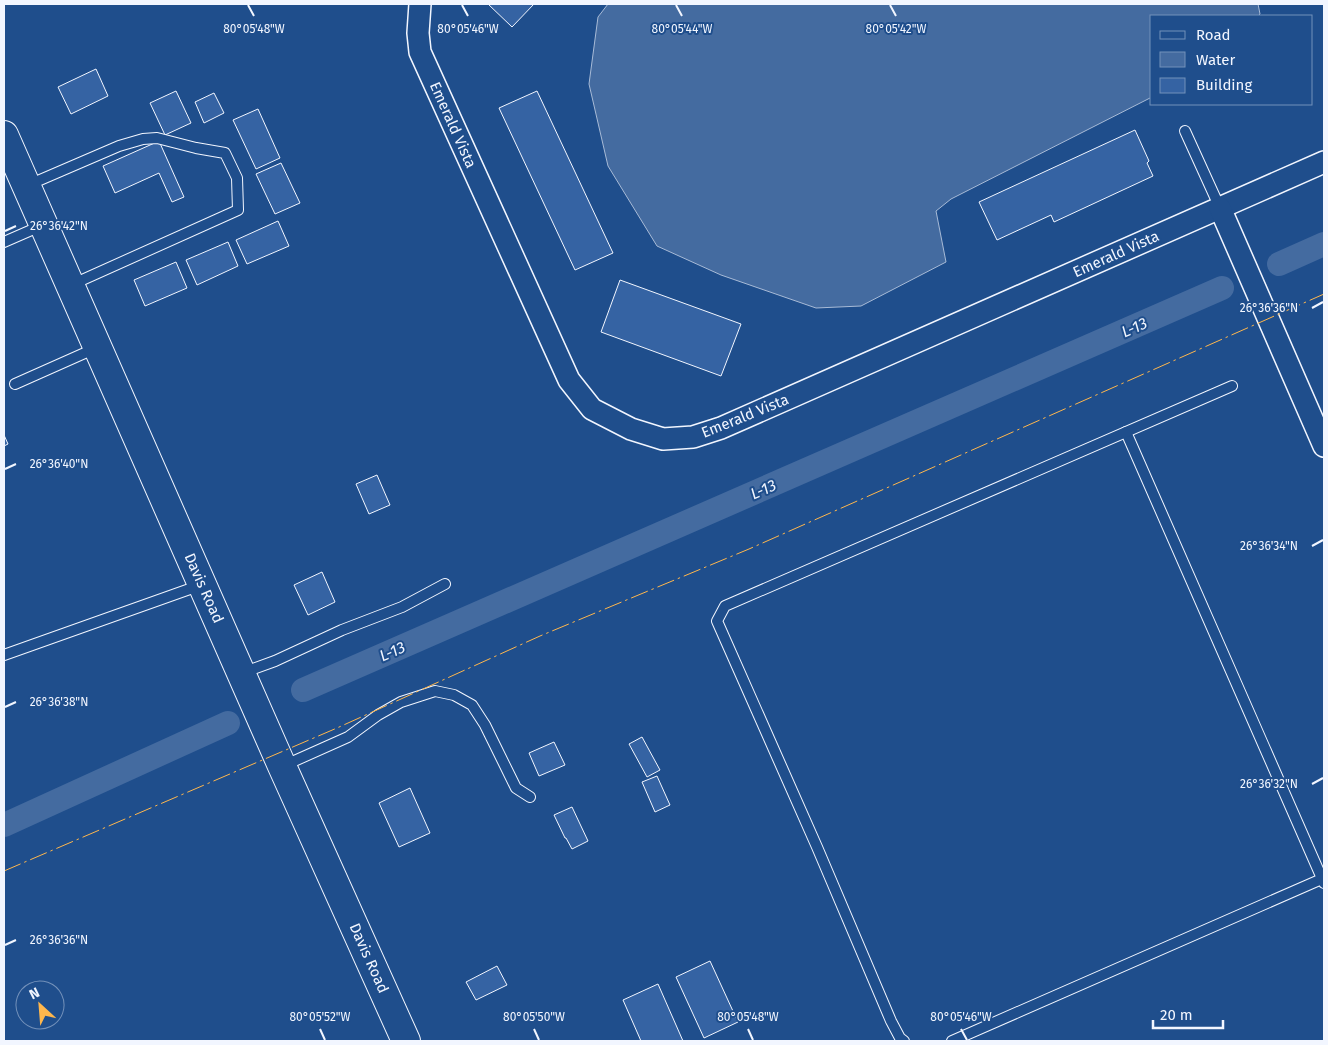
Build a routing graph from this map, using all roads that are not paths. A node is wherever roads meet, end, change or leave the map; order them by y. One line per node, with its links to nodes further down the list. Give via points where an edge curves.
1 (420, 4): 6 (street, Emerald Vista, via 420,52 569,380 592,409 631,429 662,439 693,437 721,428)
2 (1185, 130): 6 (lane)
3 (4, 135): 5 (street, Davis Road)
4 (1324, 162): 6 (street, Emerald Vista)
5 (26, 186): 7 (street, Davis Road); 9 (lane, via 119,146 157,138 225,153 237,178 238,210)
6 (1220, 208): 14 (street)
7 (44, 225): 8 (lane); 9 (street, Davis Road)
8 (4, 242)
9 (70, 285): 10 (street, Davis Road)
10 (97, 348): 11 (lane); 16 (street, Davis Road)
11 (15, 384)
12 (1232, 386): 13 (lane)
13 (1126, 432): 21 (lane); 23 (lane, via 725,606 717,621 891,1021)
14 (1324, 446)
15 (445, 584): 18 (lane, via 402,607)
16 (202, 585): 17 (lane); 18 (street, Davis Road)
17 (4, 655)
18 (242, 673): 19 (street, Davis Road)
19 (282, 766): 20 (lane, via 348,737 401,702 435,690 454,695 472,705 486,725 516,788); 22 (street, Davis Road)
20 (530, 797)
21 (1324, 880): 24 (lane)
22 (406, 1041)
23 (904, 1041)
24 (952, 1041)

